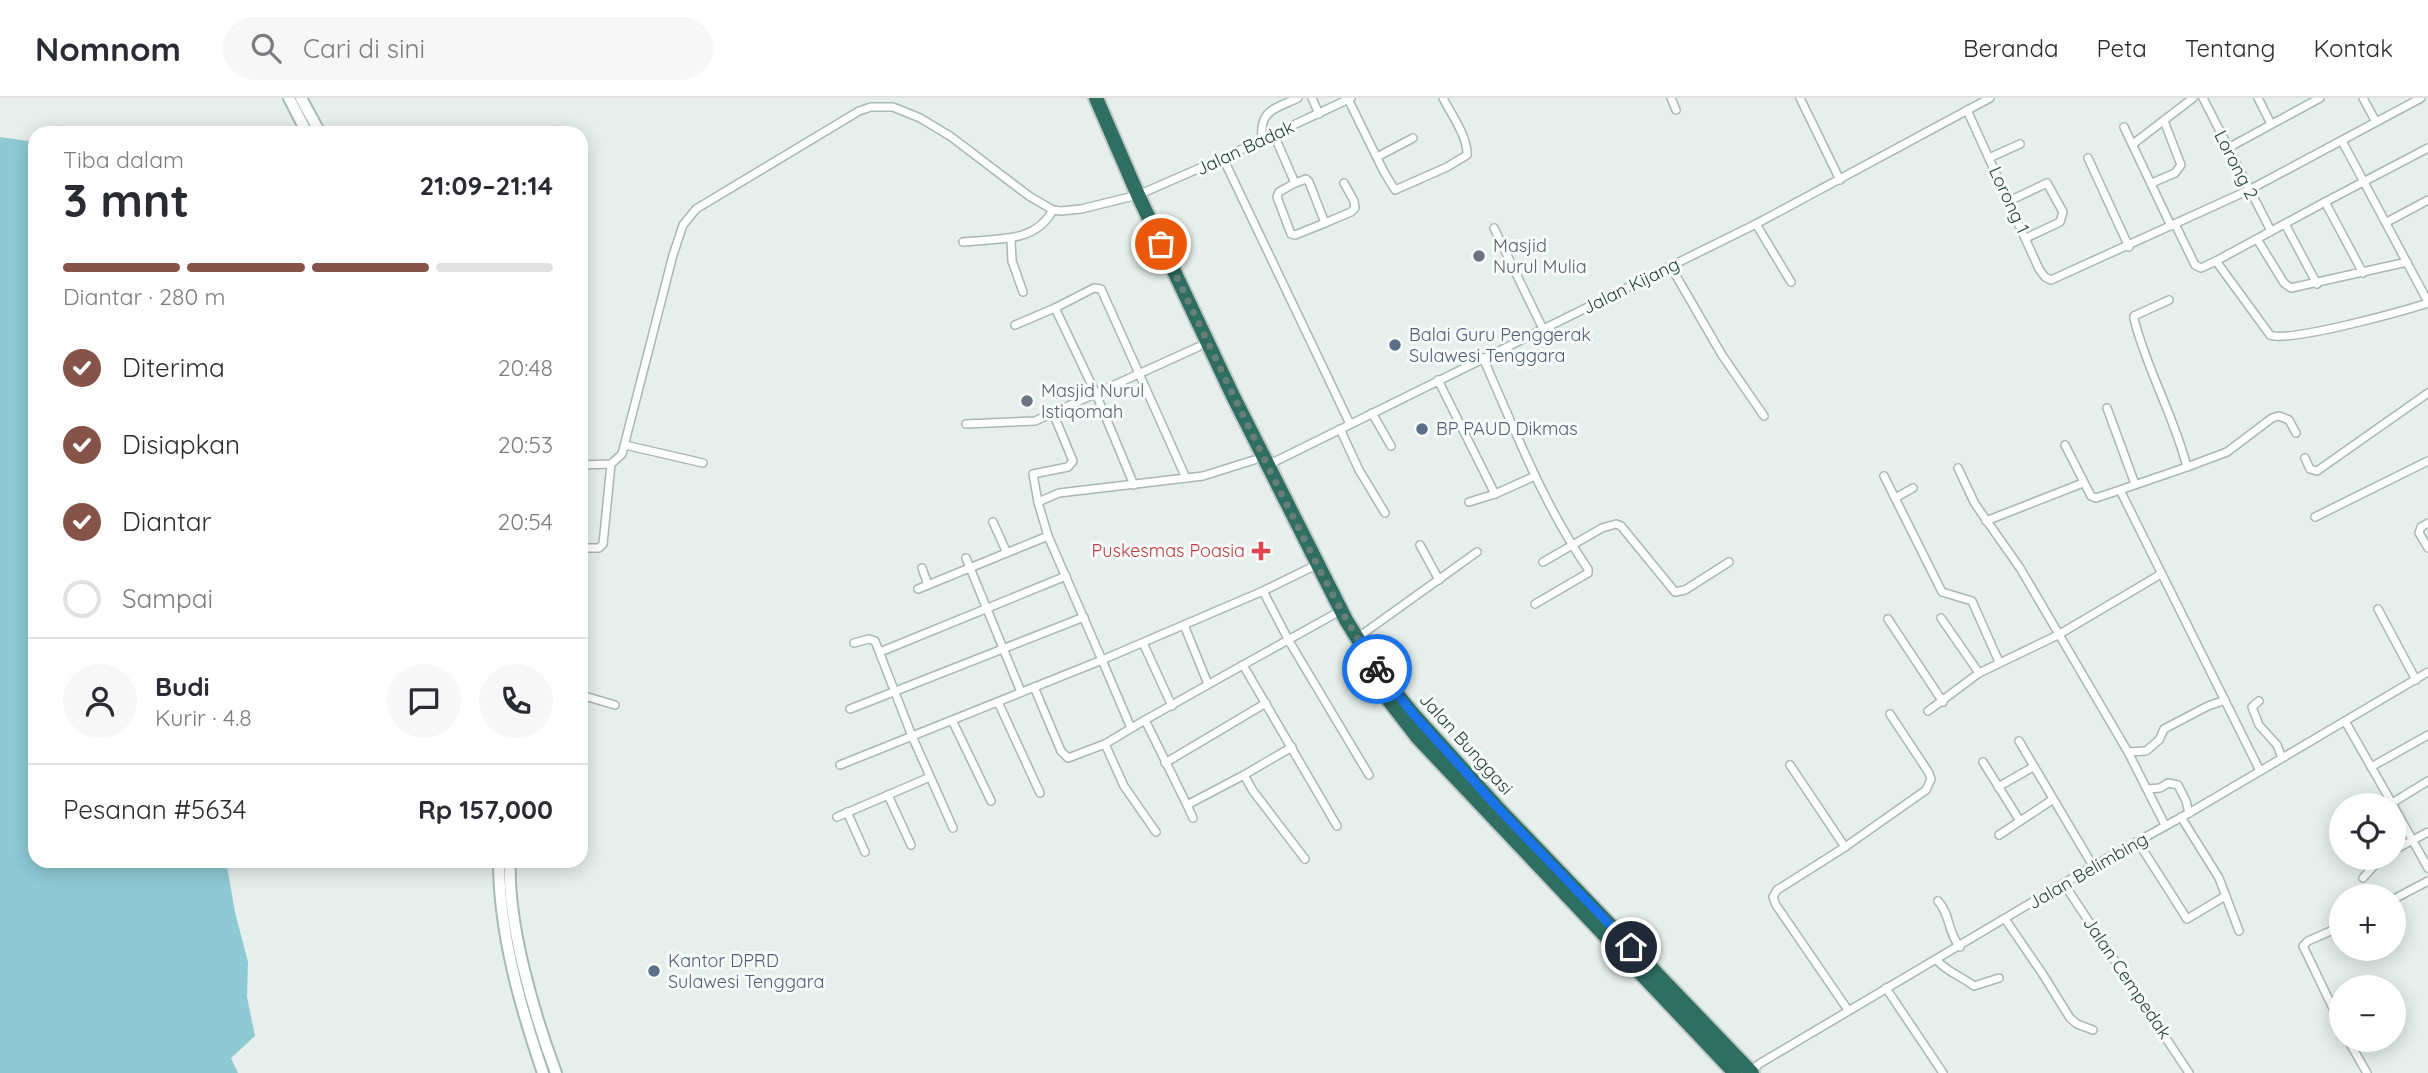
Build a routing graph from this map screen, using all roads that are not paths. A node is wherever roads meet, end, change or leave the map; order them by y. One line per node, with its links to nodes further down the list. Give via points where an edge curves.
1 (289, 98): 24 (street)
2 (301, 98): 25 (street)
3 (1087, 98): 45 (highway)
4 (1096, 98): 45 (highway)
5 (1298, 98): 29 (street, via 1265,116)
6 (1312, 98): 20 (street)
7 (1443, 98): 35 (street, via 1467,155 1395,190)
8 (1671, 98): 18 (street)
9 (1800, 98): 39 (street)
10 (1990, 98): 19 (street, Jalan Kijang)
11 (2193, 98): 21 (street)
12 (2203, 98): 33 (street, Lorong 2)
13 (2258, 98): 23 (street)
14 (2320, 98): 23 (street)
15 (2363, 98): 22 (street)
16 (2421, 98): 22 (street)
17 (1350, 99): 20 (street, Jalan Badak); 35 (street)
18 (1676, 110)
19 (1967, 110): 37 (street, Lorong 1); 39 (street, Jalan Kijang)
20 (1318, 114): 27 (street, Jalan Badak)
21 (2164, 121): 32 (street); 43 (street, via 2180,165 2175,173)
22 (2376, 122): 30 (street)
23 (2271, 124): 33 (street)
24 (309, 126)
25 (310, 126)
26 (2124, 127): 32 (street)
27 (1274, 135): 29 (street, Jalan Badak); 41 (street)
28 (1413, 138): 35 (street)
29 (1262, 140): 36 (street, Jalan Badak)
30 (2342, 141): 40 (street); 44 (street)
31 (2020, 144): 37 (street)
32 (2133, 144): 43 (street)
33 (2228, 148): 44 (street, Lorong 2)
34 (2428, 148): 40 (street)
35 (1377, 157)
36 (1223, 158): 45 (street, Jalan Badak); 85 (street)
37 (1989, 158): 47 (street, Lorong 1)
38 (2088, 158): 61 (street)
39 (1840, 180): 53 (street, Jalan Kijang)
40 (2366, 182): 48 (street); 50 (street)
41 (1295, 183): 51 (street, via 1308,180); 51 (street, via 1277,197 1291,234)
42 (1344, 183): 51 (street, via 1355,208)
43 (2151, 183): 54 (street)
44 (2249, 190): 54 (street); 56 (street, Lorong 2)
45 (1134, 196): 49 (street, Jalan Badak, via 1081,209); 74 (highway, Jalan Bunggasi); 94 (highway, Jalan Bunggasi)
46 (2428, 200): 50 (street)
47 (2009, 201): 57 (street, Lorong 1); 57 (street, via 2047,183 2063,212 2060,222)
48 (2325, 202): 52 (street); 65 (street)
49 (1053, 210): 59 (street, via 1039,227); 88 (street, via 920,118 892,107 859,111 688,217 673,255)
50 (2386, 222): 63 (street)
51 (1325, 223)
52 (2285, 223): 56 (street); 67 (street)
53 (1756, 224): 64 (street, Jalan Kijang); 66 (street)
54 (2173, 225): 61 (street); 62 (street, via 2195,265 2201,268)
55 (1494, 228): 73 (street)
56 (2271, 231): 58 (street)
57 (2026, 238): 61 (street, Lorong 1, via 2050,280)
58 (2257, 239): 62 (street); 67 (street, via 2286,286)
59 (1011, 240): 60 (street); 68 (street, via 1012,261)
60 (963, 242)
61 (2129, 247)
62 (2217, 261): 70 (street, via 2270,335 2277,338)
63 (2407, 261): 65 (street); 70 (street)
64 (1671, 267): 73 (street, Jalan Kijang); 83 (street)
65 (2362, 273): 67 (street)
66 (1791, 282)
67 (2317, 284)
68 (1023, 292)
69 (2169, 300): 97 (street, via 2141,311 2134,319)
70 (2428, 303)
71 (1055, 308): 72 (street); 76 (street, via 1100,288); 79 (street)
72 (1015, 325)
73 (1544, 329): 75 (street, Jalan Kijang)
74 (1198, 346): 76 (street); 94 (highway, Jalan Bunggasi)
75 (1483, 358): 77 (street, Jalan Kijang); 100 (street)
76 (1141, 373): 79 (street); 101 (street)
77 (1437, 380): 82 (street, Jalan Kijang); 107 (street)
78 (2428, 393): 91 (street, via 2317,471 2310,469)
79 (1096, 394): 81 (street); 104 (street)
80 (2107, 408): 103 (street)
81 (1053, 413): 84 (street, via 1030,422); 109 (street, via 1073,461 1068,467 1033,474)
82 (1373, 413): 85 (street, Jalan Kijang); 90 (street)
83 (1764, 416)
84 (966, 424)
85 (1350, 424): 86 (street, Jalan Kijang)
86 (1340, 429): 94 (street, Jalan Kijang); 111 (street)
87 (2296, 433): 97 (street, via 2290,420 2272,418 2227,452)
88 (625, 445): 93 (street); 95 (street, via 620,458)
89 (2066, 445): 102 (street)
90 (1391, 446)
91 (2305, 458)
92 (2428, 461): 112 (street)
93 (703, 463)
94 (1261, 463): 101 (street, Jalan Kijang); 117 (highway, Jalan Bunggasi)
95 (611, 464): 96 (street); 120 (street, via 603,544)
96 (588, 465)
97 (2187, 467): 103 (street)
98 (1958, 468): 113 (street)
99 (1884, 476): 108 (street)
100 (1535, 477): 107 (street); 119 (street)
101 (1186, 478): 104 (street, Jalan Kijang)
102 (2083, 483): 106 (street, via 2096,498); 113 (street)
103 (2135, 484): 106 (street)
104 (1134, 485): 109 (street, Jalan Kijang, via 1059,493)
105 (1913, 488): 108 (street)
106 (2120, 490): 130 (street)
107 (1495, 494): 110 (street)
108 (1895, 498): 152 (street, via 1942,592 1972,601)
109 (1038, 502): 116 (street)
110 (1469, 502)
111 (1385, 513)
112 (2315, 517)
113 (1986, 521): 144 (street, via 2020,568)
114 (993, 522): 123 (street)
115 (2428, 523): 121 (street, via 2419,530)
116 (1048, 536): 123 (street); 131 (street)
117 (1300, 540): 129 (highway, Jalan Bunggasi); 145 (highway, Jalan Bunggasi)
118 (1420, 545): 132 (street)
119 (1571, 545): 125 (street); 126 (street, via 1619,524 1677,592); 136 (street, via 1587,573)
120 (588, 548)
121 (2427, 548)
122 (1477, 552): 132 (street)
123 (1007, 553): 128 (street)
124 (966, 558): 128 (street)
125 (1543, 562)
126 (1729, 562)
127 (922, 568): 133 (street)
128 (970, 568): 133 (street); 138 (street)
129 (1310, 568): 135 (street); 139 (highway, Jalan Bunggasi)
130 (2161, 574): 144 (street); 162 (street)
131 (1066, 576): 138 (street); 140 (street)
132 (1439, 580): 145 (street)
133 (929, 585): 134 (street)
134 (918, 589)
135 (1263, 591): 143 (street); 146 (street)
136 (1535, 604)
137 (2378, 609): 156 (street)
138 (987, 610): 149 (street); 150 (street)
139 (1333, 615): 146 (street); 176 (highway, Jalan Bunggasi, via 1370,675)
140 (1084, 617): 149 (street); 151 (street)
141 (1941, 618): 155 (street)
142 (1888, 619): 165 (street)
143 (1184, 625): 148 (street); 157 (street)
144 (2058, 635): 152 (street); 182 (street)
145 (1357, 638): 176 (highway, Jalan Bunggasi)
146 (1289, 641): 153 (street); 192 (street)
147 (854, 643): 150 (street, via 871,639)
148 (1143, 643): 151 (street); 168 (street)
149 (1003, 649): 159 (street); 160 (street)
150 (880, 652): 159 (street)
151 (1102, 660): 158 (street); 175 (street)
152 (1999, 662): 155 (street)
153 (1243, 665): 157 (street); 166 (street)
154 (2428, 672): 156 (street, Jalan Belimbing)
155 (1979, 673): 165 (street)
156 (2416, 680): 174 (street, Jalan Belimbing)
157 (1208, 684): 168 (street)
158 (1034, 687): 160 (street); 180 (street, via 1065,758)
159 (895, 691): 169 (street); 178 (street)
160 (1021, 692): 164 (street)
161 (588, 697): 167 (street)
162 (2225, 700): 182 (street, via 2164,729 2146,751); 190 (street)
163 (2259, 701): 183 (street, via 2252,706 2259,725)
164 (998, 702): 172 (street); 197 (street)
165 (1943, 702): 170 (street)
166 (1266, 703): 181 (street); 185 (street)
167 (615, 705)
168 (1172, 706): 173 (street)
169 (850, 709)
170 (1928, 711)
171 (1890, 714): 222 (street, via 1929,773 1930,784)
172 (952, 720): 178 (street); 202 (street)
173 (1145, 720): 175 (street); 185 (street)
174 (2345, 721): 183 (street, Jalan Belimbing); 189 (street)
175 (1131, 728): 180 (street)
176 (1423, 734): 204 (highway, Jalan Bunggasi)
177 (2428, 735): 189 (street)
178 (912, 736): 186 (street); 193 (street)
179 (2019, 741): 188 (street)
180 (1105, 744): 215 (street, via 1124,786)
181 (1292, 747): 191 (street); 212 (street)
182 (2128, 752): 196 (street)
183 (2282, 758): 190 (street, Jalan Belimbing)
184 (1983, 761): 195 (street)
185 (1165, 763): 203 (street)
186 (840, 765)
187 (1790, 765): 222 (street)
188 (2033, 767): 195 (street); 201 (street)
189 (2371, 767): 198 (street)
190 (2260, 771): 206 (street, Jalan Belimbing)
191 (1244, 775): 203 (street); 224 (street)
192 (1369, 775)
193 (930, 777): 199 (street); 213 (street)
194 (2428, 781): 200 (street)
195 (1998, 787): 210 (street)
196 (2147, 789): 206 (street, via 2178,785); 211 (street)
197 (1040, 793)
198 (2386, 793)
199 (888, 795): 205 (street); 221 (street)
200 (2406, 796)
201 (2052, 800): 210 (street); 225 (street)
202 (991, 801)
203 (1186, 805): 209 (street)
204 (1493, 811): 250 (highway, Jalan Bunggasi); 251 (highway, Jalan Bunggasi)
205 (847, 812): 207 (street); 223 (street)
206 (2189, 813): 208 (street, Jalan Belimbing)
207 (837, 817)
208 (2181, 817): 211 (street, Jalan Belimbing); 237 (street, via 2219,878)
209 (1193, 818)
210 (2020, 821): 217 (street)
211 (2165, 825): 219 (street, Jalan Belimbing)
212 (1338, 827)
213 (953, 828)
214 (2406, 828): 218 (street)
215 (1156, 832)
216 (2428, 832): 218 (street)
217 (1999, 835)
218 (2413, 841): 220 (street); 228 (street)
219 (2138, 842): 225 (street, Jalan Belimbing); 234 (street, via 2187,919)
220 (2406, 844)
221 (911, 845)
222 (1845, 847): 244 (street, via 1773,897)
223 (865, 852)
224 (1305, 859)
225 (2093, 866): 232 (street, Jalan Belimbing)
226 (499, 868): 247 (street, via 506,940)
227 (510, 868): 247 (street, via 514,921)
228 (2428, 868)
229 (2371, 870): 230 (street)
230 (2364, 878)
231 (2428, 881): 233 (street)
232 (2064, 884): 236 (street, Jalan Belimbing); 248 (street, Jalan Cempedak)
233 (2406, 893)
234 (2222, 898)
235 (1938, 901): 239 (street)
236 (2005, 919): 239 (street, Jalan Belimbing); 245 (street, via 2070,1018)
237 (2239, 931)
238 (2329, 932): 243 (street, via 2304,946)
239 (1960, 947): 240 (street, Jalan Belimbing)
240 (1937, 960): 241 (street, via 1974,986); 242 (street, Jalan Belimbing)
241 (1999, 978)
242 (1886, 988): 244 (street, Jalan Belimbing); 252 (street)
243 (2329, 999)
244 (1848, 1010): 251 (street, Jalan Belimbing)
245 (2093, 1030)
246 (2355, 1052): 254 (street)
247 (545, 1059): 249 (street)
248 (2187, 1070): 253 (street)
249 (552, 1072)
250 (1735, 1073)
251 (1751, 1073)
252 (1943, 1073)
253 (2175, 1073)
254 (2367, 1073)

